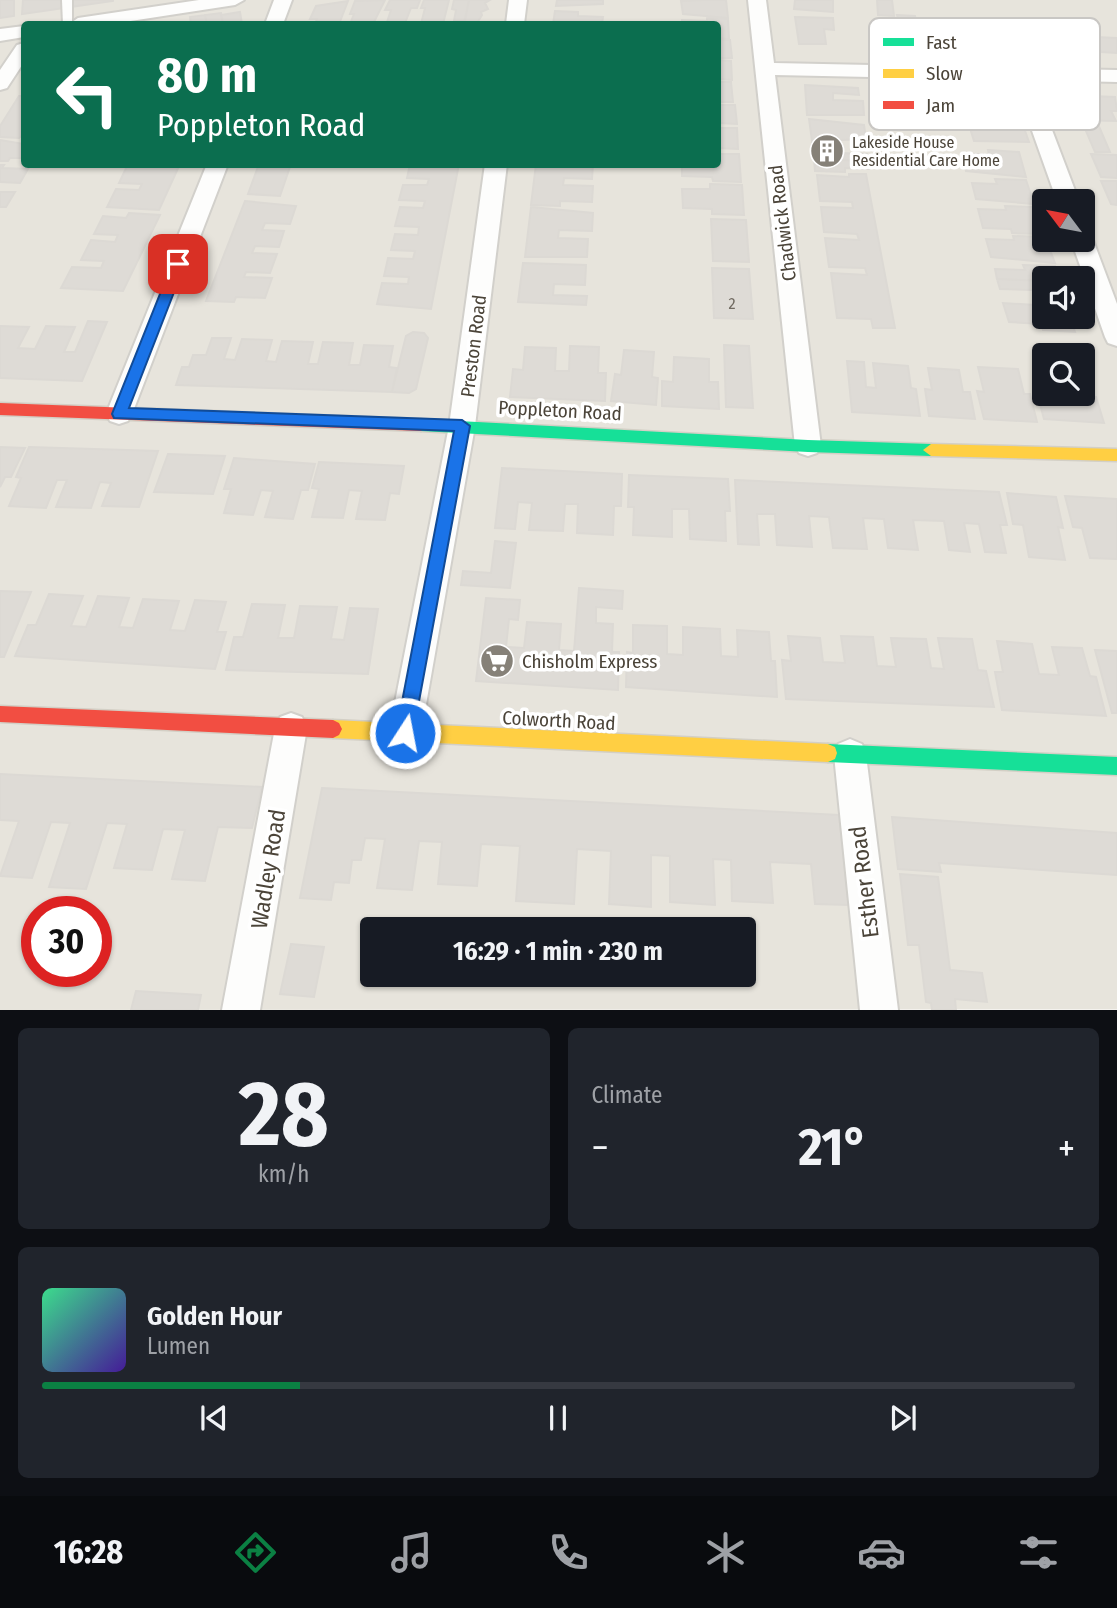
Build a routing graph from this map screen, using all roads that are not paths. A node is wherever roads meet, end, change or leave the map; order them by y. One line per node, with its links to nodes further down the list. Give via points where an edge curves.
1 (67, 0): 6 (lane)
2 (235, 0): 7 (street)
3 (284, 0): 8 (street)
4 (518, 0): 9 (street)
5 (757, 0): 13 (street, Chadwick Road)
6 (68, 21)
7 (98, 21)
8 (275, 21)
9 (515, 21)
10 (21, 32): 11 (street)
11 (0, 35)
12 (21, 53): 15 (street)
13 (764, 69): 14 (street); 25 (street, Chadwick Road)
14 (869, 71)
15 (0, 84)
16 (1042, 130): 19 (street)
17 (216, 168): 23 (street)
18 (495, 168): 24 (street, Preston Road)
19 (1064, 189)
20 (1086, 252): 21 (street)
21 (1117, 337)
22 (0, 409): 23 (street, Poppleton Road)
23 (119, 414): 24 (street, Poppleton Road)
24 (462, 426): 25 (street, Poppleton Road); 29 (street, Preston Road)
25 (808, 446): 26 (street, Poppleton Road)
26 (1117, 454)
27 (0, 714): 28 (street, Colworth Road)
28 (291, 728): 29 (street, Colworth Road); 32 (street, Wadley Road)
29 (405, 733): 30 (street, Colworth Road)
30 (850, 755): 31 (street, Colworth Road); 33 (street, Esther Road)
31 (1117, 766)
32 (241, 1010)
33 (879, 1010)

